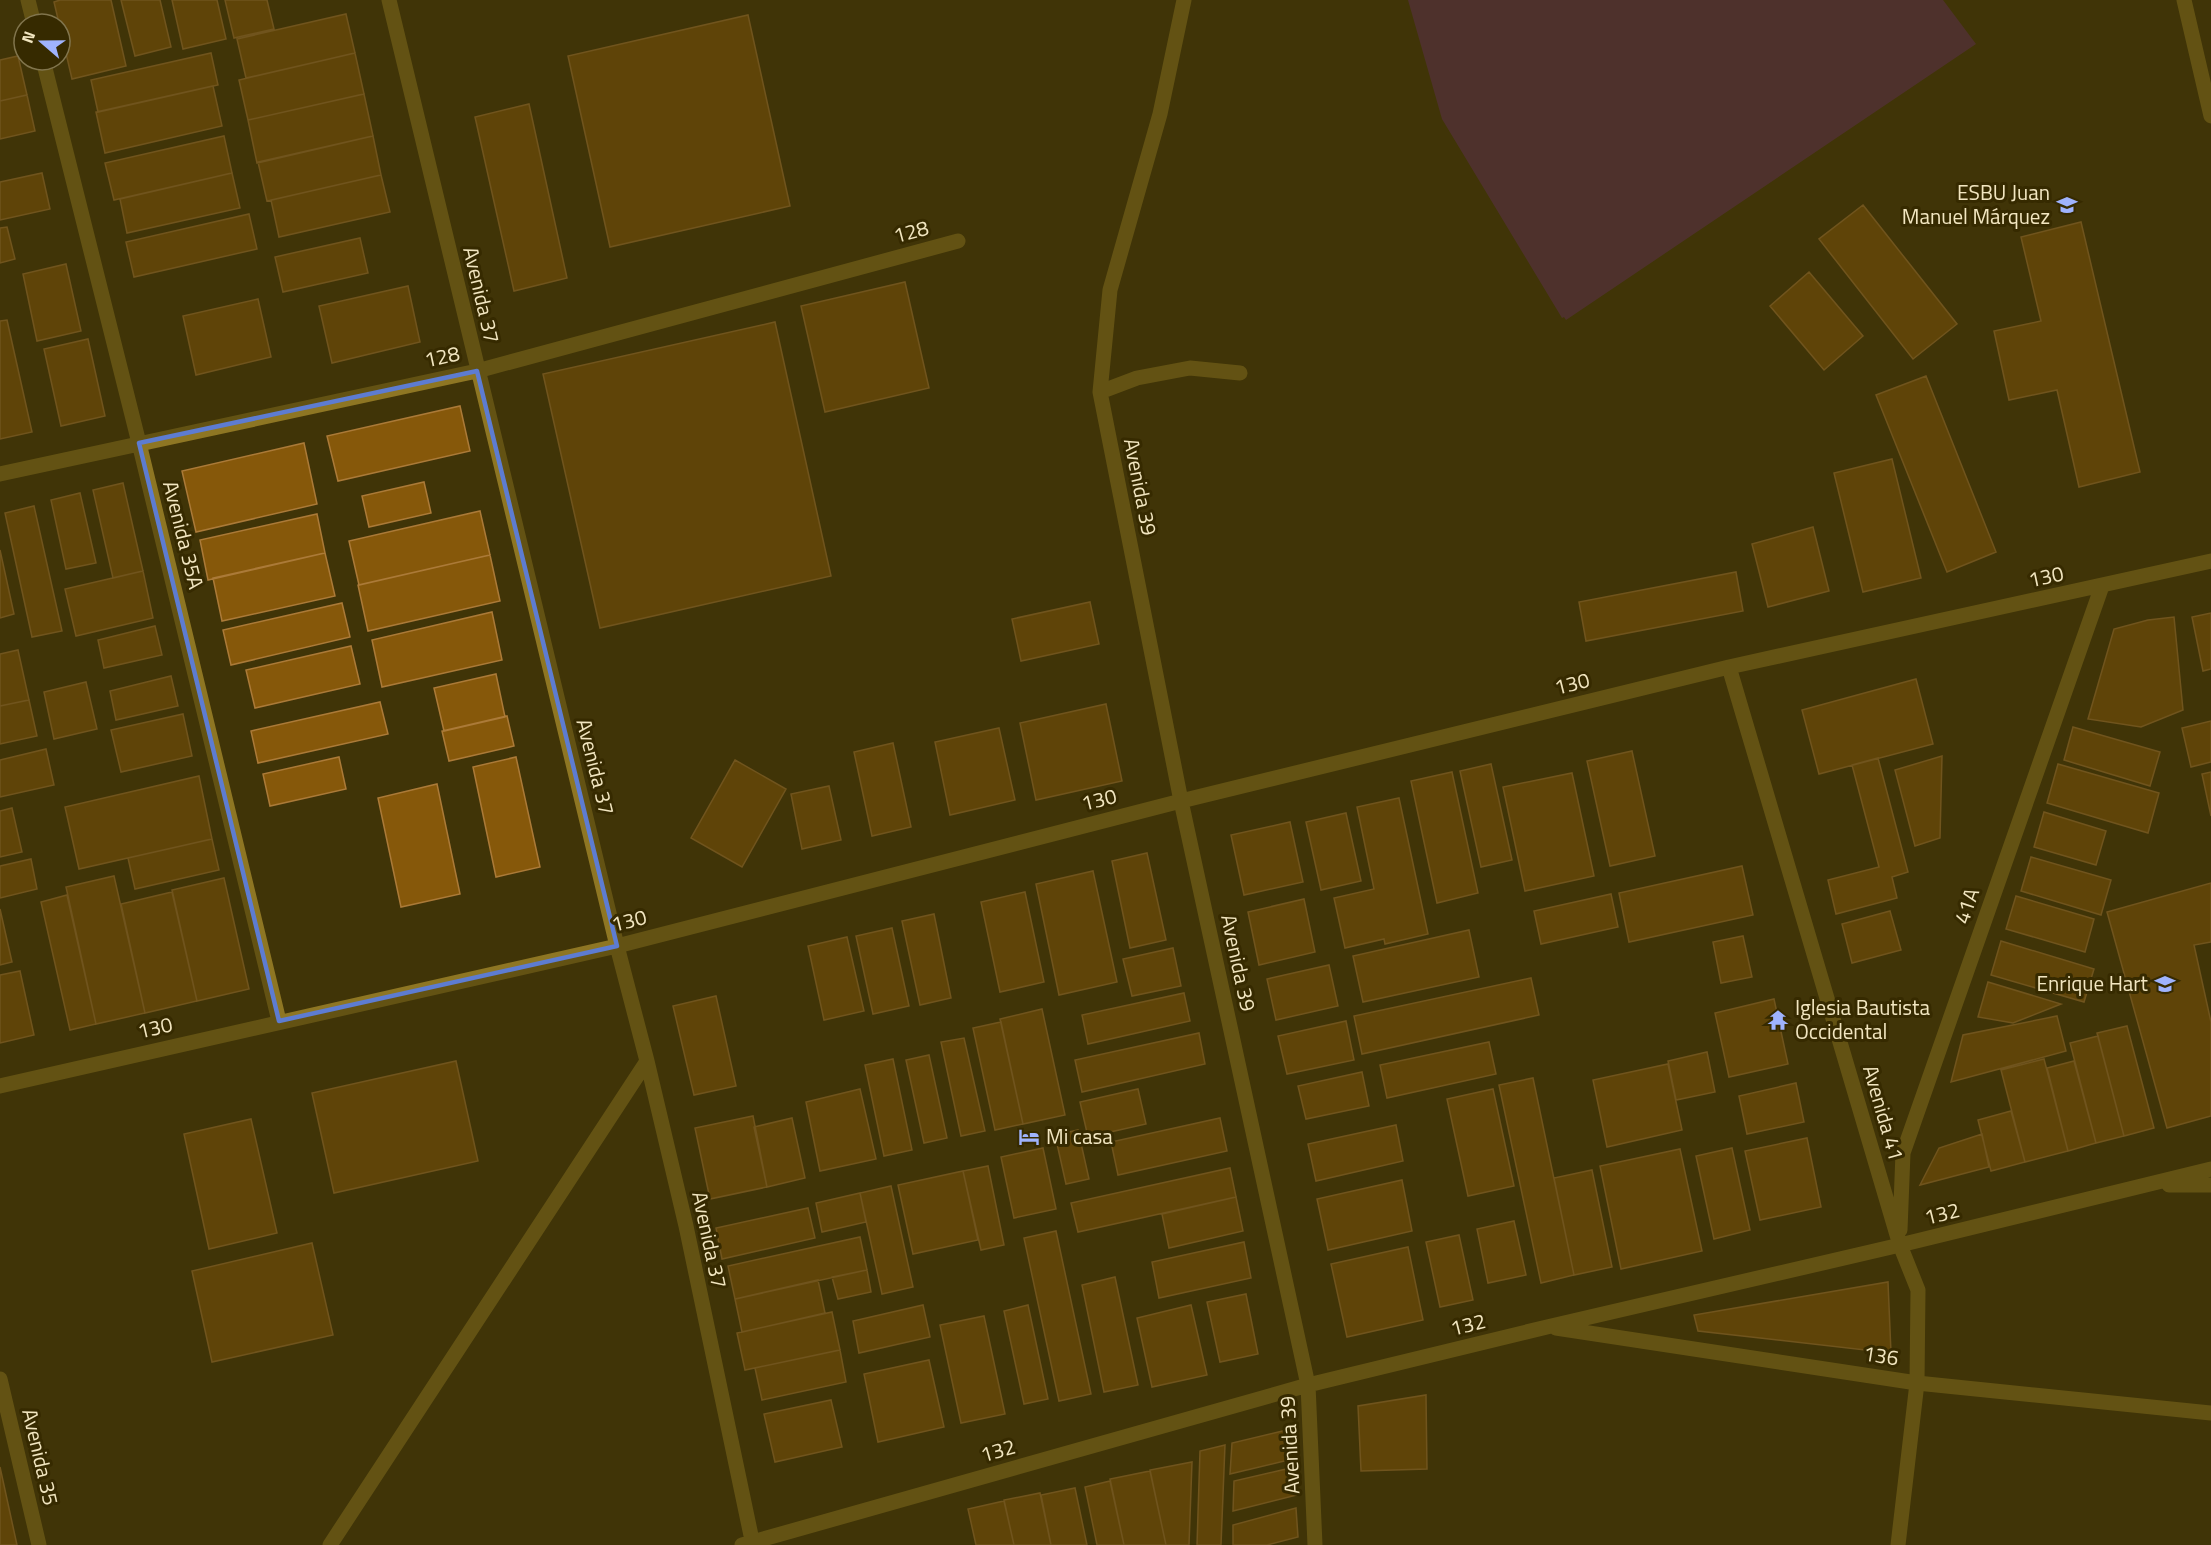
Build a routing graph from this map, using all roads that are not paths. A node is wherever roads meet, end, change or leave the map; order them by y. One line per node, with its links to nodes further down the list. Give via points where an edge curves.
1 (390, 0): 7 (street, Avenida 37)
2 (1184, 0): 9 (street, Avenida 39, via 1160,114 1110,290)
3 (2184, 0): 5 (street)
4 (46, 72): 10 (street, Avenida 35A)
5 (2211, 116)
6 (958, 241): 7 (street, 128)
7 (477, 371): 10 (street, 128); 16 (street, Avenida 37)
8 (1240, 373): 9 (street, via 1190,368 1137,378)
9 (1100, 392): 15 (street, Avenida 39)
10 (139, 442): 11 (street, 128); 17 (street, Avenida 35A)
11 (0, 474)
12 (2211, 561): 13 (street, 130)
13 (2102, 586): 14 (street, 130); 23 (street, 41A, via 1903,1153)
14 (1729, 667): 15 (street, 130); 23 (street, Avenida 41)
15 (1181, 801): 16 (street, 130); 27 (street, Avenida 39)
16 (616, 946): 17 (street, 130); 18 (street, Avenida 37)
17 (279, 1021): 19 (street, 130)
18 (647, 1061): 29 (street, Avenida 37, via 686,1226); 31 (street)
19 (0, 1086)
20 (2211, 1169): 21 (street, 132)
21 (2148, 1185): 22 (street); 23 (street, 132)
22 (2211, 1185)
23 (1900, 1245): 24 (street, 132); 26 (street, Avenida 41, via 1918,1290)
24 (1547, 1327): 26 (street, 136); 27 (street, 132)
25 (0, 1379): 30 (street, Avenida 35)
26 (1917, 1383): 28 (street, 136); 33 (street, Avenida 41)
27 (1308, 1385): 29 (street, 132); 32 (street, Avenida 39)
28 (2211, 1413)
29 (749, 1544)
30 (39, 1545)
31 (330, 1545)
32 (1315, 1545)
33 (1898, 1545)

